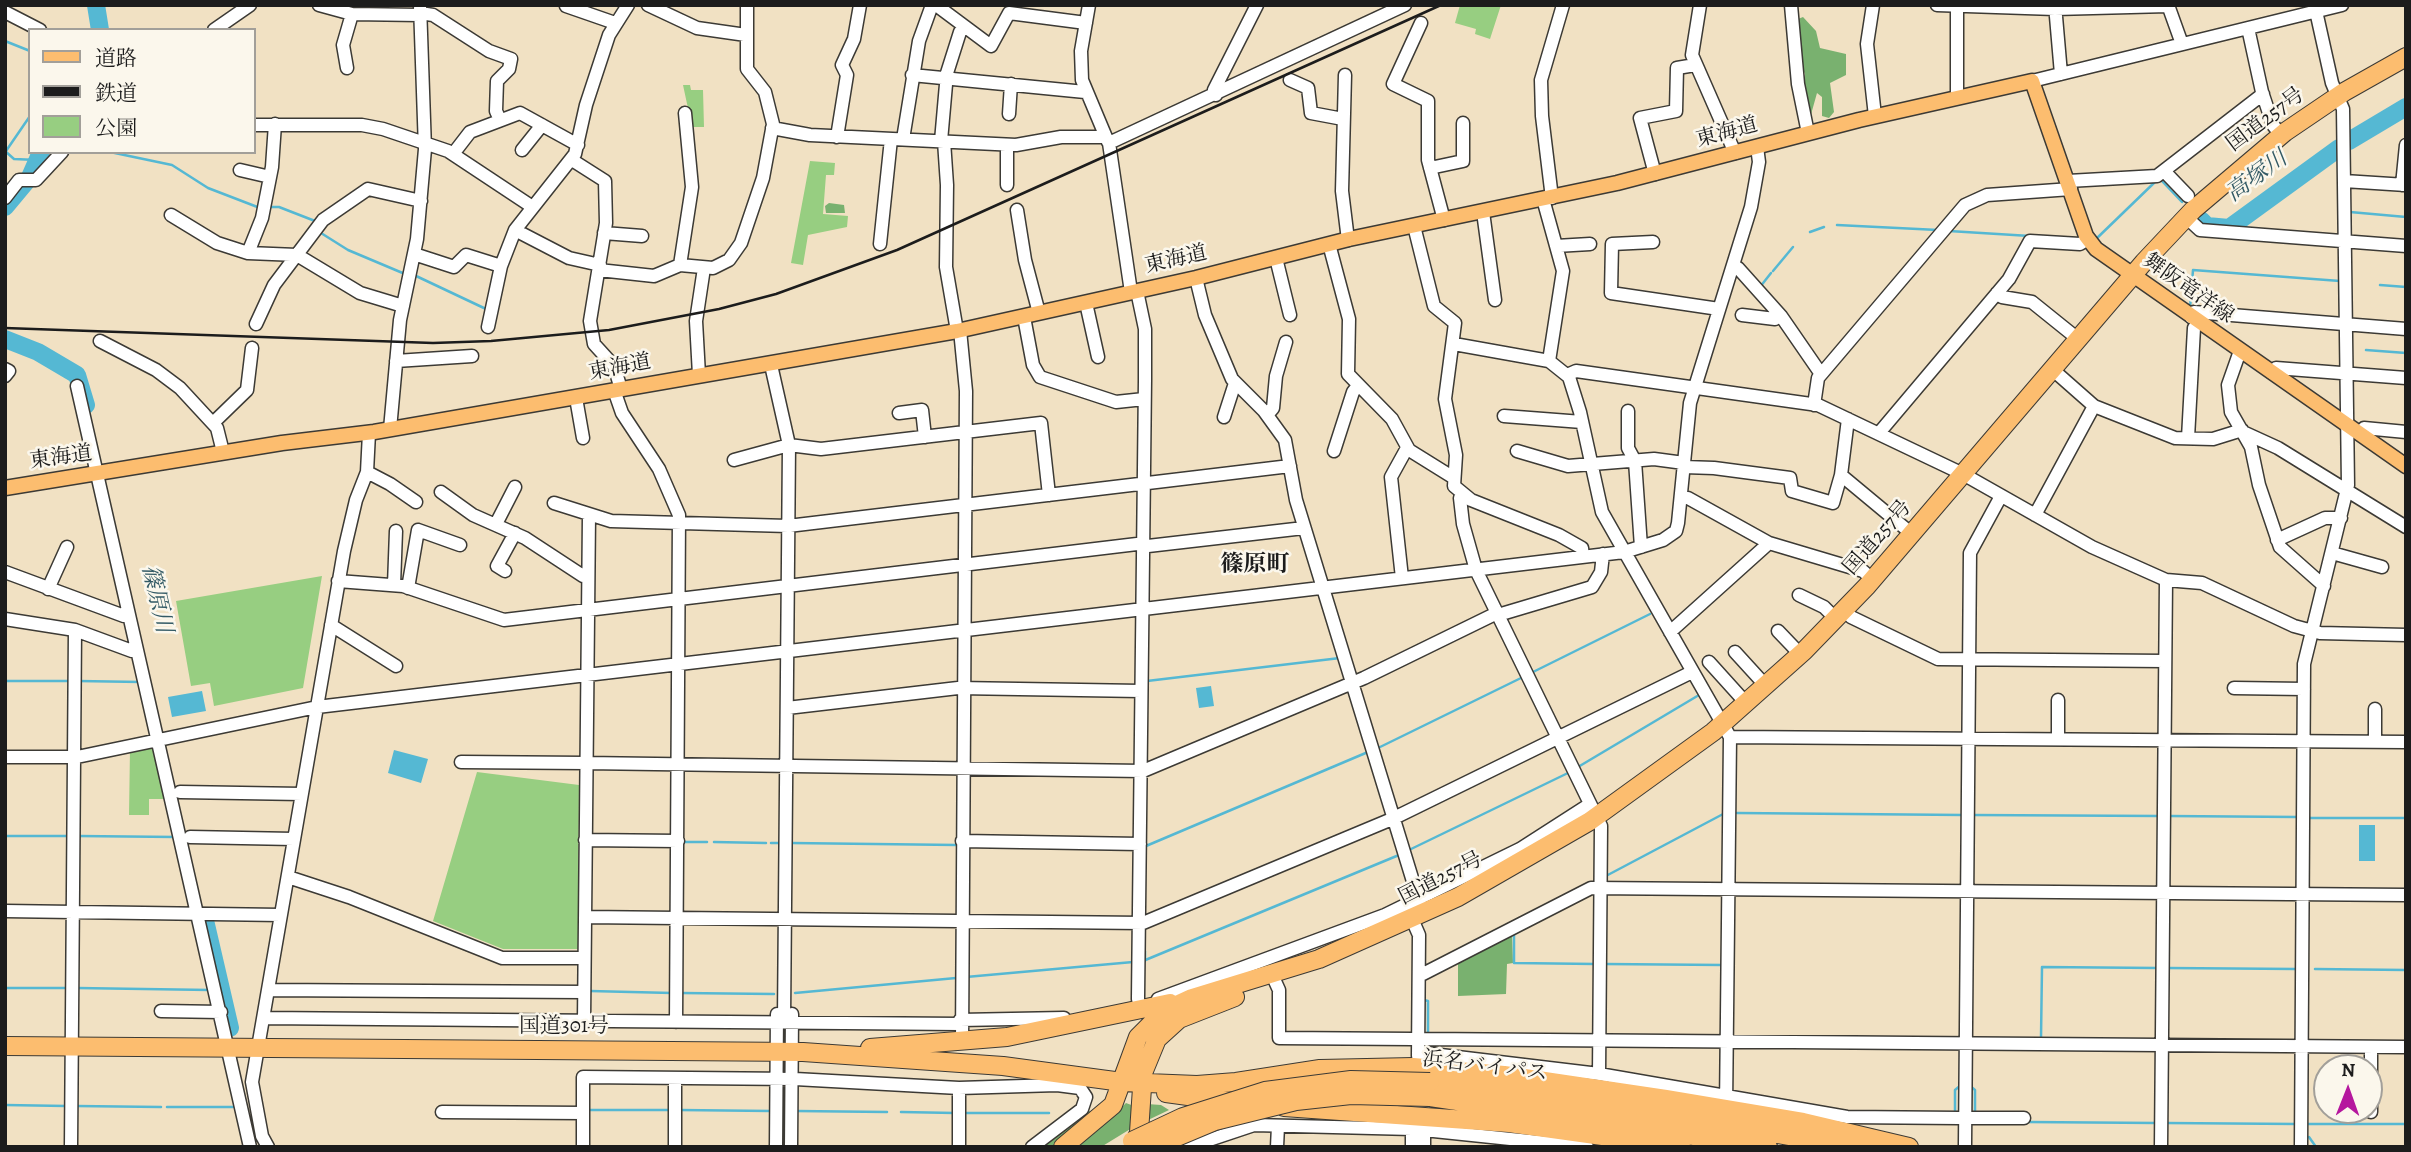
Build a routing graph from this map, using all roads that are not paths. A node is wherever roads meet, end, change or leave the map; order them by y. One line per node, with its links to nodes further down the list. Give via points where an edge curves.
1 (250, 5): 31 (street)
2 (319, 5): 25 (street)
3 (628, 5): 26 (street)
4 (648, 5): 33 (street, via 697,28)
5 (747, 5): 33 (street)
6 (860, 5): 62 (street, via 854,39 842,65 846,75)
7 (934, 5): 29 (street); 39 (street, via 919,41)
8 (1089, 5): 27 (street)
9 (1405, 5): 47 (street)
10 (1563, 5): 87 (street, via 1541,80)
11 (1700, 5): 36 (street, via 1691,47)
12 (1791, 5): 60 (street)
13 (1873, 5): 52 (street, via 1867,44)
14 (1937, 5): 20 (street)
15 (2342, 5): 23 (street, 東海道)
16 (566, 6): 26 (street)
17 (1255, 6): 47 (street, via 1214,90)
18 (2168, 6): 19 (street); 34 (street)
19 (2055, 7): 20 (street); 38 (street)
20 (1957, 8): 49 (street)
21 (420, 11): 25 (street); 54 (street, via 511,59 509,69 496,83); 66 (street)
22 (2294, 11): 23 (street, 東海道); 32 (street, 東海道)
23 (2316, 11): 48 (street)
24 (5, 12): 30 (street)
25 (352, 14): 37 (street, via 343,45)
26 (614, 23): 67 (street)
27 (1086, 23): 29 (street, via 1009,13 991,46); 45 (street, via 1080,61)
28 (1421, 23): 76 (street, via 1393,84 1428,101)
29 (964, 27): 41 (street)
30 (36, 28)
31 (217, 28)
32 (2248, 28): 34 (street, 東海道); 46 (street)
33 (746, 35): 59 (street, via 748,73 765,92)
34 (2182, 44): 38 (street, 東海道)
35 (2406, 57): 48 (highway, 国道257号)
36 (1695, 65): 72 (street); 79 (street, via 1677,68 1676,111 1640,118)
37 (347, 68)
38 (2061, 74): 43 (street, 東海道)
39 (912, 75): 41 (street); 63 (street)
40 (1345, 75): 53 (street)
41 (946, 78): 44 (street); 65 (street)
42 (1290, 80): 53 (street, via 1308,88 1311,113)
43 (2032, 81): 49 (main road, 東海道); 83 (main road)
44 (1011, 84): 45 (street); 51 (street)
45 (1085, 92): 64 (street)
46 (2263, 93): 61 (street); 78 (street)
47 (1216, 95): 64 (street)
48 (2338, 96): 61 (highway, 国道257号); 81 (street, via 2343,109)
49 (1957, 98): 52 (main road, 東海道)
50 (685, 113): 112 (street, via 692,187)
51 (1009, 114)
52 (1875, 117): 60 (main road, 東海道)
53 (1343, 119): 99 (street, via 1342,201)
54 (500, 120): 58 (street, via 520,113); 74 (street, via 470,132)
55 (1463, 123): 76 (street, via 1463,161)
56 (275, 124): 57 (street); 66 (street, via 369,126); 80 (street)
57 (256, 125)
58 (542, 125): 67 (street); 71 (street)
59 (772, 128): 62 (street); 116 (street, via 746,234 729,260)
60 (1808, 134): 70 (main road, 東海道)
61 (2281, 135): 93 (highway, 国道257号)
62 (837, 137): 63 (street)
63 (897, 139): 65 (street); 103 (street)
64 (1107, 140): 68 (street, via 1061,137); 119 (street)
65 (943, 141): 68 (street); 135 (street, via 946,267)
66 (426, 142): 74 (street); 88 (street)
67 (578, 145): 75 (street)
68 (1007, 145): 82 (street)
69 (2406, 145): 84 (street)
70 (1757, 147): 72 (main road, 東海道); 114 (street, via 1753,200)
71 (522, 150)
72 (1735, 153): 79 (main road, 東海道)
73 (60, 154): 86 (street, via 36,180 27,180)
74 (453, 154): 89 (street)
75 (572, 160): 89 (street); 97 (street, via 606,181)
76 (1430, 168): 94 (street)
77 (240, 170): 80 (street)
78 (2164, 171): 83 (street, via 2158,176); 85 (street)
79 (1655, 174): 87 (main road, 東海道)
80 (270, 177): 108 (street, via 262,218)
81 (2344, 180): 84 (street); 101 (street)
82 (1007, 185)
83 (2069, 185): 100 (main road); 150 (street, via 1972,200)
84 (2404, 185)
85 (2188, 196)
86 (5, 198)
87 (1548, 198): 91 (main road, 東海道); 106 (street)
88 (421, 201): 109 (street, via 366,190 320,223); 110 (street)
89 (531, 206): 96 (street)
90 (1017, 211): 125 (street)
91 (1483, 212): 94 (main road, 東海道); 121 (street)
92 (171, 215): 108 (street, via 217,243)
93 (2186, 217): 101 (street, via 2200,230); 117 (highway, 国道257号)
94 (1444, 220): 95 (main road, 東海道)
95 (1414, 226): 99 (main road, 東海道); 138 (street, via 1434,306 1455,323)
96 (515, 230): 113 (street); 115 (street)
97 (604, 233): 98 (street); 115 (street)
98 (642, 236)
99 (1348, 240): 104 (main road, 東海道)
100 (2088, 240): 117 (main road, 舞阪竜洋線); 120 (street, via 2080,244 2030,241)
101 (2345, 241): 107 (street); 132 (street)
102 (1653, 242): 124 (street, via 1612,244 1611,293)
103 (880, 244)
104 (1329, 244): 111 (main road, 東海道); 158 (street, via 1348,315 1346,368)
105 (1590, 244): 106 (street)
106 (1556, 246): 145 (street, via 1563,279)
107 (2406, 246)
108 (248, 253): 109 (street)
109 (297, 254): 123 (street, via 360,293); 131 (street, via 268,296)
110 (414, 254): 113 (street, via 454,267 466,255); 123 (street)
111 (1276, 258): 118 (main road, 東海道); 126 (street)
112 (680, 265): 115 (street, via 654,276); 116 (street)
113 (500, 266): 133 (street)
114 (1733, 266): 124 (street); 128 (street)
115 (599, 268): 160 (street, via 590,321 592,340 614,366)
116 (704, 268): 152 (street, via 697,309)
117 (2132, 276): 130 (main road, 舞阪竜洋線); 136 (highway, 国道257号)
118 (1196, 278): 119 (main road, 東海道); 156 (street, via 1208,321)
119 (1134, 292): 122 (main road, 東海道); 162 (street, via 1145,329)
120 (1997, 293): 136 (street, via 2002,298 2032,302); 179 (street)
121 (1494, 300)
122 (1086, 303): 125 (main road, 東海道); 143 (street)
123 (402, 306): 144 (street)
124 (1719, 309): 159 (street)
125 (1039, 313): 129 (main road, 東海道)
126 (1290, 315)
127 (1742, 315): 128 (street, via 1775,319)
128 (1780, 315): 150 (street)
129 (1024, 317): 135 (main road, 東海道); 162 (street, via 1033,365 1040,377 1116,402)
130 (2194, 319): 132 (street, via 2194,312); 141 (main road, 舞阪竜洋線); 183 (street)
131 (256, 324)
132 (2346, 324): 134 (street); 151 (street)
133 (488, 327)
134 (2406, 329)
135 (959, 330): 146 (main road, 東海道); 176 (street, via 965,368)
136 (2078, 339): 148 (highway, 国道257号)
137 (100, 341): 172 (street, via 164,376)
138 (1454, 344): 145 (street); 199 (street, via 1445,404 1455,450)
139 (1288, 347): 167 (street)
140 (252, 348): 172 (street, via 247,390)
141 (2240, 351): 149 (main road, 舞阪竜洋線); 175 (street, via 2228,394 2231,412)
142 (472, 356): 144 (street)
143 (1098, 357)
144 (396, 361): 174 (street)
145 (1549, 361): 153 (street)
146 (771, 365): 152 (main road, 東海道); 184 (street)
147 (5, 369): 154 (street, via 9,371)
148 (2052, 369): 164 (street); 197 (highway, 国道257号)
149 (2272, 373): 151 (street, via 2276,368); 173 (main road, 舞阪竜洋線)
150 (1821, 374): 163 (street)
151 (2346, 374): 155 (street); 173 (street)
152 (699, 375): 160 (main road, 東海道)
153 (1567, 375): 159 (street, via 1576,371); 171 (street)
154 (5, 376)
155 (2406, 378)
156 (1235, 383): 167 (street); 169 (street)
157 (77, 386): 196 (street)
158 (1357, 387): 185 (street, via 1392,419); 186 (street)
159 (1694, 388): 163 (street); 192 (street)
160 (618, 390): 161 (main road, 東海道); 215 (street, via 622,413 664,480)
161 (576, 398): 174 (main road, 東海道); 182 (street)
162 (1144, 399): 200 (street)
163 (1814, 405): 170 (street)
164 (2094, 406): 183 (street, via 2175,438); 213 (street)
165 (904, 409): 181 (street, via 922,411)
166 (1628, 411): 190 (street, via 1628,448)
167 (1268, 415): 193 (street, via 1285,440)
168 (1504, 416): 171 (street)
169 (1224, 417)
170 (1847, 419): 179 (street); 198 (street)
171 (1582, 422): 191 (street)
172 (213, 423): 188 (street)
173 (2347, 425): 180 (main road, 舞阪竜洋線); 204 (street)
174 (390, 429): 178 (main road, 東海道)
175 (2243, 431): 183 (street, via 2213,439); 204 (street); 223 (street)
176 (965, 432): 181 (street); 205 (street, via 1039,419); 211 (street)
177 (2406, 432): 180 (street, via 2364,428)
178 (369, 433): 188 (main road, 東海道); 195 (street)
179 (1879, 433): 197 (street)
180 (2360, 434): 194 (main road, 舞阪竜洋線)
181 (925, 437): 184 (street, via 821,449)
182 (583, 438)
183 (2188, 438)
184 (789, 445): 189 (street); 217 (street)
185 (1407, 448): 199 (street); 239 (street, via 1391,478)
186 (1335, 451)
187 (1517, 451): 191 (street, via 1563,465)
188 (223, 452): 196 (main road, 東海道)
189 (734, 460)
190 (1635, 461): 191 (street); 192 (street, via 1654,459); 228 (street)
191 (1591, 464): 229 (street, via 1602,512)
192 (1684, 465): 198 (street, via 1790,478 1792,491 1833,503); 208 (street)
193 (1290, 466): 200 (street); 219 (street)
194 (2406, 466)
195 (366, 472): 209 (street); 242 (street)
196 (101, 474): 201 (main road, 東海道); 254 (street)
197 (1963, 474): 207 (street); 222 (highway, 国道257号)
198 (1841, 475): 222 (street)
199 (1454, 478): 206 (street, via 1454,486)
200 (1143, 483): 205 (street); 226 (street)
201 (5, 488)
202 (515, 488): 216 (street)
203 (441, 492): 216 (street, via 473,515)
204 (2347, 493): 214 (street); 218 (street)
205 (1049, 495): 211 (street)
206 (1463, 495): 232 (street, via 1553,532 1582,548); 236 (street, via 1463,524)
207 (2001, 496): 213 (street); 268 (street, via 1970,553)
208 (1681, 498): 224 (street); 228 (street, via 1676,531)
209 (416, 502)
210 (554, 503): 212 (street)
211 (964, 505): 217 (street); 233 (street)
212 (589, 515): 215 (street, via 611,521); 238 (street)
213 (2035, 516): 241 (street)
214 (2341, 518): 223 (street, via 2325,519); 230 (street)
215 (680, 523): 217 (street); 250 (street)
216 (496, 524): 221 (street)
217 (788, 526): 245 (street)
218 (2406, 527)
219 (1304, 528): 226 (street); 247 (street)
220 (396, 531): 243 (street)
221 (515, 533): 235 (street, via 497,566); 238 (street)
222 (1912, 534): 240 (highway, 国道257号)
223 (2277, 540): 244 (street, via 2288,556)
224 (1769, 543): 240 (street, via 1863,571); 262 (street)
225 (460, 545): 246 (street, via 418,530)
226 (1143, 545): 233 (street); 251 (street)
227 (67, 547): 248 (street)
228 (1642, 547): 229 (street)
229 (1624, 552): 231 (street); 262 (street)
230 (2332, 553): 234 (street); 244 (street)
231 (1603, 554): 232 (street); 253 (street, via 1601,572 1592,587)
232 (1583, 556): 236 (street)
233 (964, 565): 245 (street); 259 (street)
234 (2382, 567)
235 (505, 570)
236 (1476, 570): 239 (street); 253 (street)
237 (5, 572): 248 (street)
238 (588, 576): 252 (street)
239 (1402, 578): 247 (street)
240 (1872, 579): 255 (highway, 国道257号)
241 (2166, 580): 261 (street, via 2202,583); 269 (street)
242 (338, 581): 243 (street); 257 (street)
243 (394, 585): 246 (street)
244 (2324, 586): 261 (street)
245 (788, 587): 250 (street); 265 (street)
246 (408, 588): 252 (street, via 498,620)
247 (1323, 588): 251 (street); 275 (street)
248 (48, 589): 254 (street)
249 (1799, 596): 255 (street)
250 (680, 600): 252 (street); 271 (street)
251 (1142, 609): 259 (street); 279 (street)
252 (587, 610): 274 (street)
253 (1497, 614): 275 (street); 287 (street)
254 (129, 615): 264 (street)
255 (1840, 615): 267 (highway, 国道257号); 268 (street, via 1938,659)
256 (5, 619): 258 (street)
257 (331, 625): 272 (street); 283 (street)
258 (75, 630): 264 (street); 296 (street)
259 (963, 630): 265 (street); 277 (street)
260 (1778, 631): 267 (street)
261 (2313, 631): 263 (street); 278 (street, via 2304,664)
262 (1670, 632): 273 (street)
263 (2406, 635)
264 (137, 650): 288 (street)
265 (787, 651): 271 (street); 284 (street)
266 (1735, 652): 276 (street)
267 (1800, 654): 276 (highway, 国道257号)
268 (1969, 659): 269 (street); 289 (street)
269 (2165, 661): 291 (street)
270 (1709, 662): 282 (street)
271 (679, 664): 274 (street); 299 (street)
272 (396, 666)
273 (1692, 671): 286 (street); 287 (street)
274 (586, 675): 283 (street); 298 (street)
275 (1352, 683): 302 (street); 306 (street)
276 (1766, 686): 282 (highway, 国道257号)
277 (963, 688): 279 (street); 284 (street); 301 (street)
278 (2304, 689): 280 (street); 292 (street)
279 (1141, 691): 302 (street)
280 (2239, 691)
281 (2059, 700): 290 (street)
282 (1746, 703): 286 (highway, 国道257号)
283 (317, 706): 288 (street); 304 (street)
284 (787, 708): 300 (street)
285 (2375, 709): 293 (street)
286 (1726, 730): 289 (street); 305 (highway, 国道257号); 315 (street)
287 (1558, 737): 305 (street); 306 (street)
288 (160, 738): 296 (street); 323 (street)
289 (1968, 739): 290 (street); 316 (street)
290 (2058, 740): 291 (street)
291 (2164, 740): 292 (street); 317 (street)
292 (2304, 741): 293 (street); 318 (street)
293 (2375, 742): 294 (street)
294 (2406, 742)
295 (5, 757): 296 (street)
296 (74, 757): 322 (street)
297 (461, 762): 298 (street)
298 (586, 763): 299 (street); 309 (street)
299 (678, 764): 300 (street); 310 (street)
300 (786, 766): 301 (street); 328 (street)
301 (962, 768): 302 (street); 311 (street)
302 (1141, 771): 312 (street)
303 (180, 792): 304 (street)
304 (302, 794): 308 (street)
305 (1593, 810): 314 (street, via 1601,826); 321 (highway, 国道257号, via 1512,869)
306 (1392, 818): 321 (street); 329 (street)
307 (190, 837): 308 (street)
308 (294, 839): 313 (street)
309 (585, 840): 310 (street); 325 (street)
310 (678, 841): 326 (street)
311 (961, 841): 312 (street); 327 (street)
312 (1140, 844): 329 (street)
313 (288, 877): 324 (street); 330 (street, via 502,958)
314 (1600, 888): 315 (street); 332 (street, via 1591,888); 348 (street)
315 (1729, 889): 316 (street); 349 (street)
316 (1967, 891): 317 (street); 350 (street)
317 (2163, 892): 318 (street); 351 (street)
318 (2303, 894): 319 (street); 354 (street)
319 (2406, 895)
320 (5, 911): 322 (street)
321 (1417, 911): 331 (highway, 国道257号); 332 (street); 339 (street, via 1354,928)
322 (73, 912): 323 (street); 353 (street)
323 (198, 913): 324 (street); 341 (street)
324 (281, 915): 334 (street)
325 (584, 917): 326 (street); 330 (street)
326 (677, 918): 328 (street); 345 (street)
327 (961, 920): 328 (street); 329 (street); 346 (street)
328 (785, 923): 344 (street, via 778,944)
329 (1139, 923): 339 (street)
330 (584, 958): 335 (street)
331 (1314, 961): 333 (highway, 国道257号); 336 (highway, 国道257号)
332 (1419, 976): 338 (street)
333 (1274, 979): 337 (highway, 国道257号); 347 (street, via 1279,990 1279,1038)
334 (268, 990): 335 (street); 342 (street)
335 (584, 992): 343 (street)
336 (1192, 998): 339 (highway); 366 (highway, 国道257号, via 1164,1012 1143,1030)
337 (1231, 998): 366 (highway, via 1183,1011 1162,1023 1146,1042 1134,1076); 367 (highway, 国道257号, via 1186,1015 1167,1028 1153,1045)
338 (1419, 1001): 347 (street, via 1424,1018); 362 (street)
339 (1141, 1007): 346 (highway, via 1059,1028)
340 (162, 1012): 341 (street)
341 (221, 1012): 355 (street)
342 (263, 1018): 343 (street); 358 (street)
343 (584, 1021): 345 (street)
344 (784, 1021): 345 (street); 346 (street); 359 (street)
345 (676, 1022)
346 (960, 1028): 359 (highway)
347 (1419, 1039): 348 (street); 362 (street)
348 (1599, 1040): 349 (street); 363 (street)
349 (1728, 1041): 350 (street); 370 (street)
350 (1966, 1044): 351 (street); 368 (street)
351 (2162, 1045): 354 (street); 402 (street)
352 (5, 1046): 353 (highway, 国道301号)
353 (72, 1046): 355 (highway, 国道301号); 380 (street)
354 (2302, 1046): 356 (street); 377 (street)
355 (227, 1047): 358 (highway, 国道301号); 381 (street)
356 (2371, 1047): 357 (street); 360 (street)
357 (2406, 1047)
358 (258, 1048): 359 (highway, 国道301号); 382 (street, via 253,1094)
359 (790, 1052): 361 (highway, 国道301号); 365 (street)
360 (2371, 1054)
361 (1003, 1066): 366 (highway, 国道301号); 369 (street)
362 (1423, 1070): 363 (street); 367 (highway, via 1320,1069 1217,1084); 370 (highway); 378 (highway, 浜名バイパス, bridge, via 1265,1091 1184,1116); 391 (highway, 浜名バイパス, bridge, via 1351,1095 1296,1101 1215,1121); 399 (highway, 浜名バイパス); 400 (highway, 浜名バイパス)
363 (1599, 1074): 370 (street)
364 (675, 1078): 365 (street); 372 (street, via 583,1077); 384 (street)
365 (784, 1081): 369 (street); 385 (street); 386 (street); 387 (street)
366 (1122, 1082): 367 (highway, 国道301号); 390 (highway, via 1108,1111)
367 (1141, 1085): 375 (highway); 378 (highway, 国道257号)
368 (1965, 1086): 373 (street, via 1959,1103); 379 (street)
369 (965, 1088): 388 (street); 389 (street, via 1080,1088 1086,1097 1082,1109)
370 (1727, 1101): 373 (street, via 1847,1117); 401 (highway)
371 (442, 1112): 372 (street)
372 (583, 1113): 383 (street)
373 (1965, 1118): 374 (street); 379 (street)
374 (2024, 1118)
375 (1418, 1123): 376 (street); 394 (street); 395 (street); 396 (street); 397 (street); 398 (highway, via 1548,1127)
376 (1278, 1126): 392 (street, via 1248,1126); 393 (street)
377 (2301, 1144)
378 (1130, 1145)
379 (1965, 1146)
380 (71, 1147)
381 (250, 1147)
382 (268, 1147)
383 (583, 1147)
384 (675, 1147)
385 (776, 1147)
386 (783, 1147)
387 (790, 1147)
388 (959, 1147)
389 (1032, 1147)
390 (1063, 1147)
391 (1153, 1147)
392 (1188, 1147)
393 (1278, 1147)
394 (1412, 1147)
395 (1418, 1147)
396 (1423, 1147)
397 (1587, 1147)
398 (1681, 1147)
399 (1768, 1147)
400 (1852, 1147)
401 (1909, 1147)
402 (2161, 1147)

